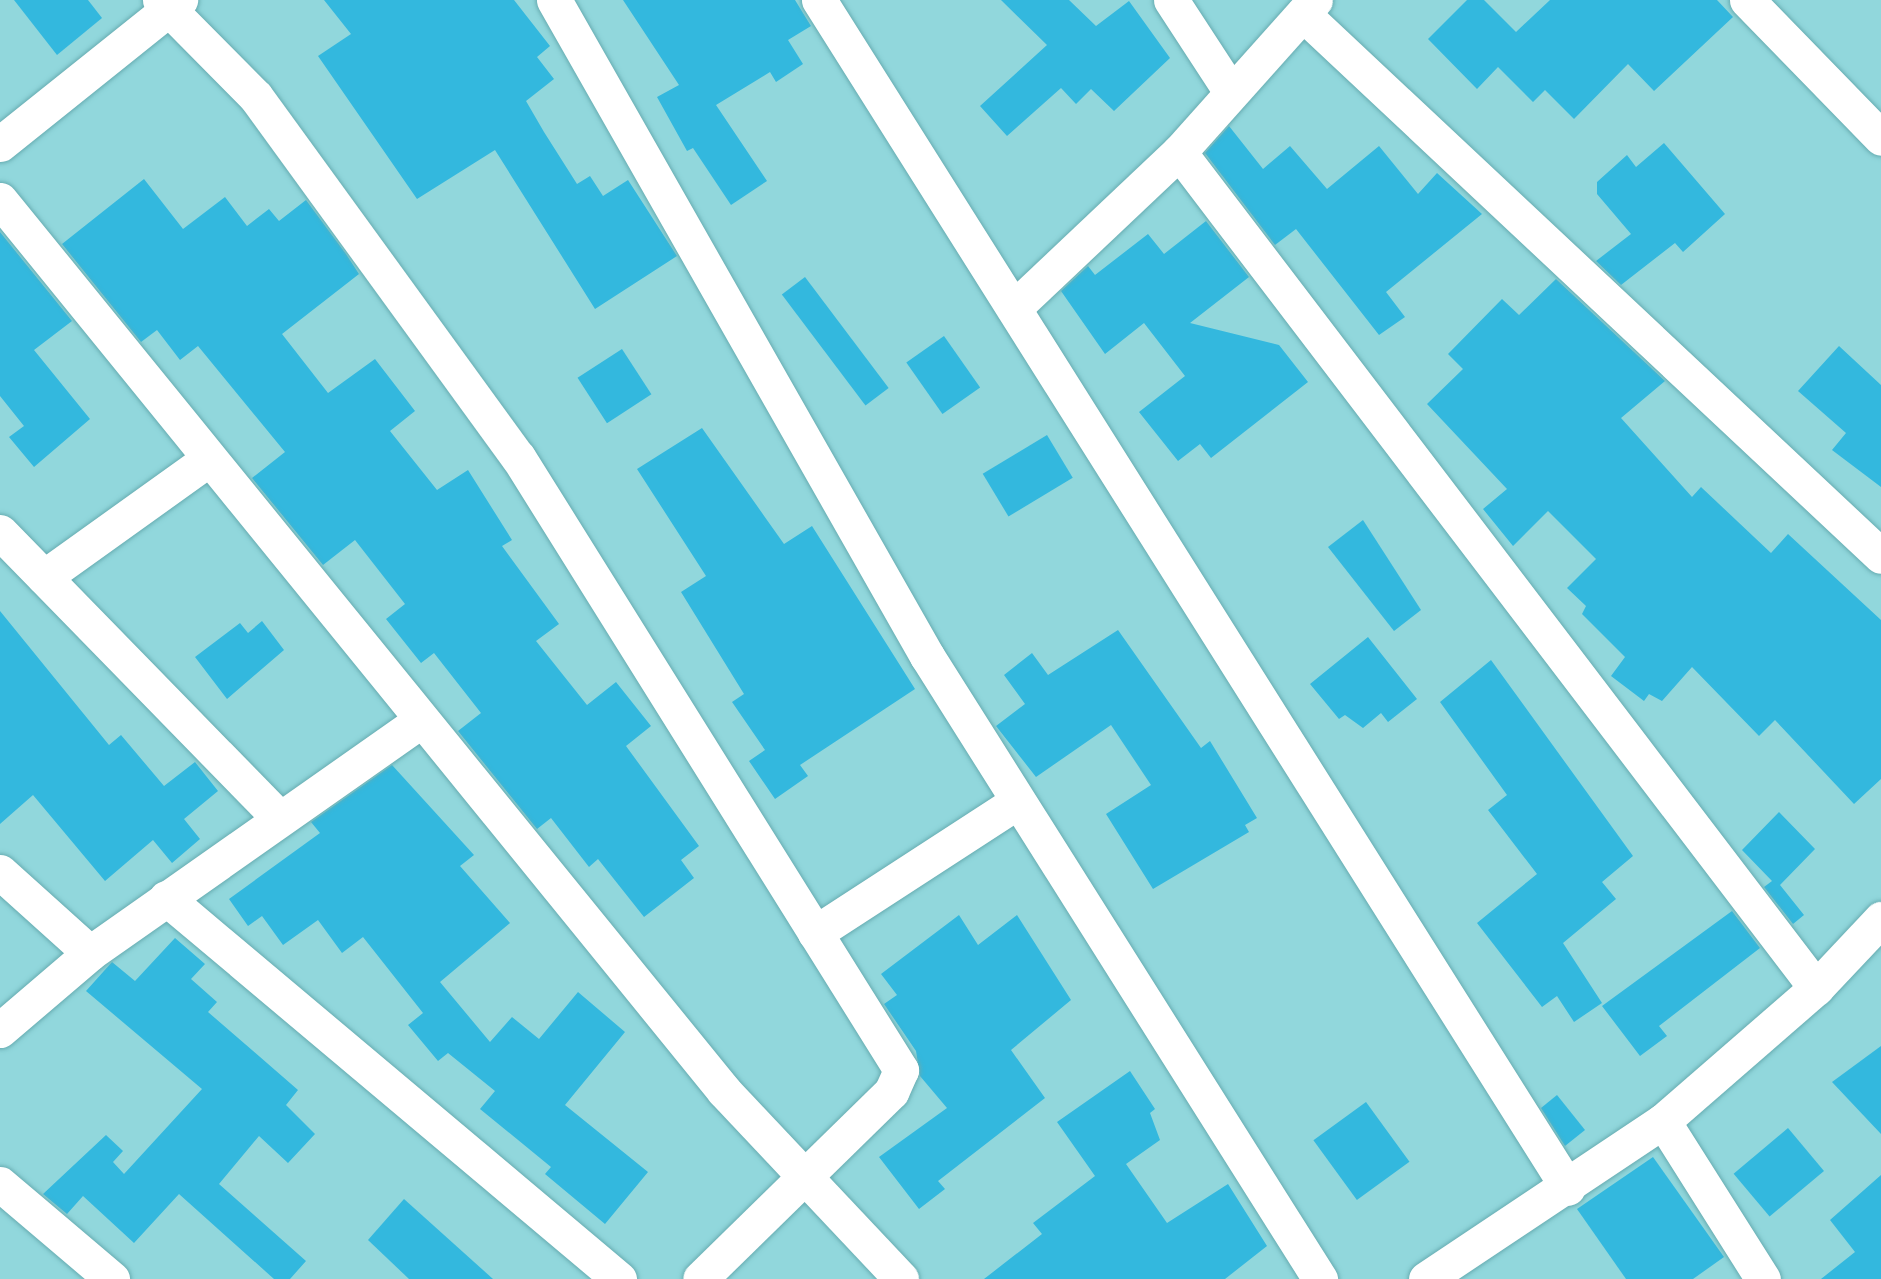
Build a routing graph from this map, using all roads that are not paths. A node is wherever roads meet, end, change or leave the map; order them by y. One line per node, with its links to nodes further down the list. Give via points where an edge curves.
1 (554, 0): 18 (street, via 711,269 852,530)
2 (819, 0): 12 (street)
3 (1171, 0): 7 (street)
4 (1747, 0): 8 (street)
5 (170, 3): 9 (street); 23 (street, via 256,97 518,457)
6 (1309, 7): 7 (street); 15 (street)
7 (1229, 89): 10 (street)
8 (1881, 138)
9 (0, 144)
10 (1178, 152): 12 (street); 25 (street)
11 (0, 200): 13 (street)
12 (1014, 308): 30 (street)
13 (209, 459): 16 (street); 17 (street)
14 (0, 533): 16 (street)
15 (1881, 556)
16 (44, 577): 19 (street)
17 (421, 720): 19 (street); 28 (street)
18 (1017, 802): 23 (street); 35 (street)
19 (278, 817): 21 (street)
20 (0, 872): 24 (street)
21 (166, 898): 24 (street); 32 (street)
22 (1879, 928): 25 (street)
23 (815, 933): 28 (street, via 901,1070 891,1092)
24 (90, 953): 26 (street)
25 (1816, 988): 27 (street)
26 (0, 1030)
27 (1663, 1121): 30 (street); 37 (street)
28 (805, 1180): 33 (street); 34 (street)
29 (0, 1184): 31 (street)
30 (1568, 1188): 36 (street)
31 (101, 1276)
32 (620, 1279)
33 (700, 1279)
34 (901, 1279)
35 (1320, 1279)
36 (1426, 1279)
37 (1763, 1279)

